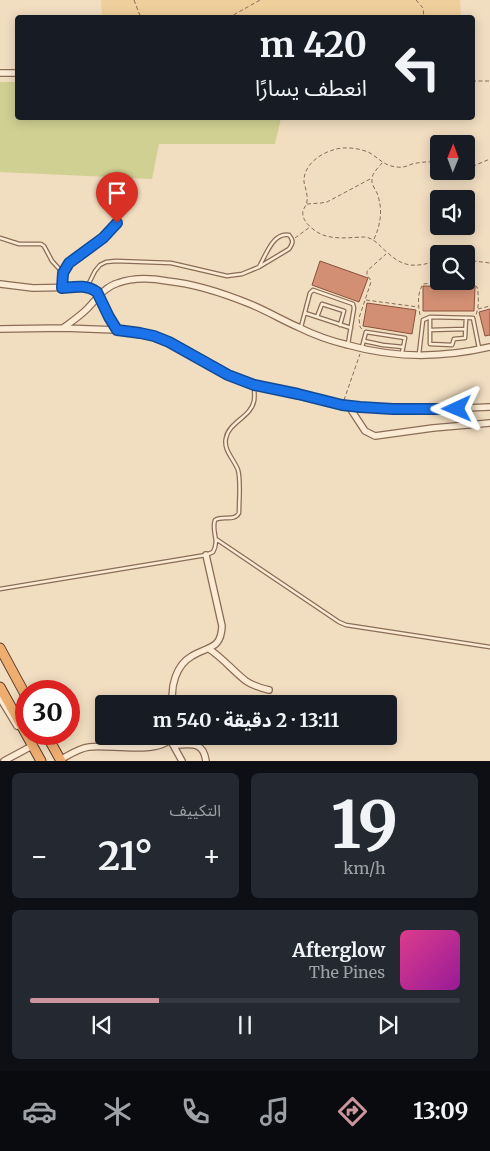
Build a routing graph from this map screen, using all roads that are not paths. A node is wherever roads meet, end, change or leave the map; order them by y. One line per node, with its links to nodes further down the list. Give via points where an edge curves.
1 (0, 73): 2 (street)
2 (15, 74)
3 (121, 204): 6 (lane, via 114,227 69,263)
4 (0, 238): 6 (lane, via 19,244 41,244)
5 (259, 267): 5 (lane, via 289,249 293,244 289,235 279,236 273,242); 8 (lane, via 227,276 171,263 116,260 100,265)
6 (63, 273): 9 (lane)
7 (0, 284): 9 (street, via 22,288)
8 (87, 286): 9 (street); 10 (street)
9 (62, 288)
10 (99, 296): 16 (street); 19 (street, via 112,285 127,280 185,283 251,305); 21 (street)
11 (305, 312): 12 (lane); 17 (lane, via 313,290 352,304); 19 (lane)
12 (317, 317): 15 (lane); 15 (lane, via 322,304 344,311)
13 (430, 317): 14 (lane); 22 (lane); 30 (lane, via 422,320)
14 (466, 318): 20 (lane); 28 (lane, via 473,318)
15 (340, 325): 17 (lane)
16 (63, 328): 18 (street); 21 (street)
17 (351, 328): 24 (lane)
18 (0, 329)
19 (300, 329): 24 (street)
20 (465, 329): 22 (lane); 22 (lane, via 465,338 454,339 452,345 430,344)
21 (117, 330): 31 (street, via 169,342 228,375)
22 (430, 330)
23 (364, 341): 25 (lane); 25 (lane, via 366,332 404,338); 27 (lane)
24 (348, 345): 27 (street)
25 (403, 347): 29 (lane)
26 (490, 348): 28 (street)
27 (362, 349): 29 (street)
28 (480, 350): 30 (street)
29 (402, 355): 30 (street)
30 (419, 356)
31 (254, 385): 32 (street); 35 (lane, via 254,402 225,439 226,448 239,473 239,514 235,518 215,520)
32 (345, 405): 33 (street, via 393,409); 34 (street, via 366,431 375,436)
33 (490, 407)
34 (490, 423)
35 (216, 539): 36 (lane, via 215,550); 38 (lane, via 346,625)
36 (206, 555): 37 (lane); 40 (street, via 222,626 220,637)
37 (0, 588)
38 (490, 647)
39 (0, 648): 41 (highway)
40 (209, 649): 43 (street, via 247,681); 44 (street, via 194,654 182,665 173,684)
41 (17, 680)
42 (0, 687): 53 (highway)
43 (269, 690)
44 (172, 695)
45 (0, 698): 50 (street)
46 (52, 745): 51 (highway)
47 (159, 745): 51 (street, via 89,747)
48 (174, 745): 54 (street)
49 (194, 745): 55 (street, via 204,752)
50 (30, 746): 52 (street); 53 (street)
51 (60, 760)
52 (4, 761)
53 (40, 761)
54 (182, 761)
55 (206, 761)

